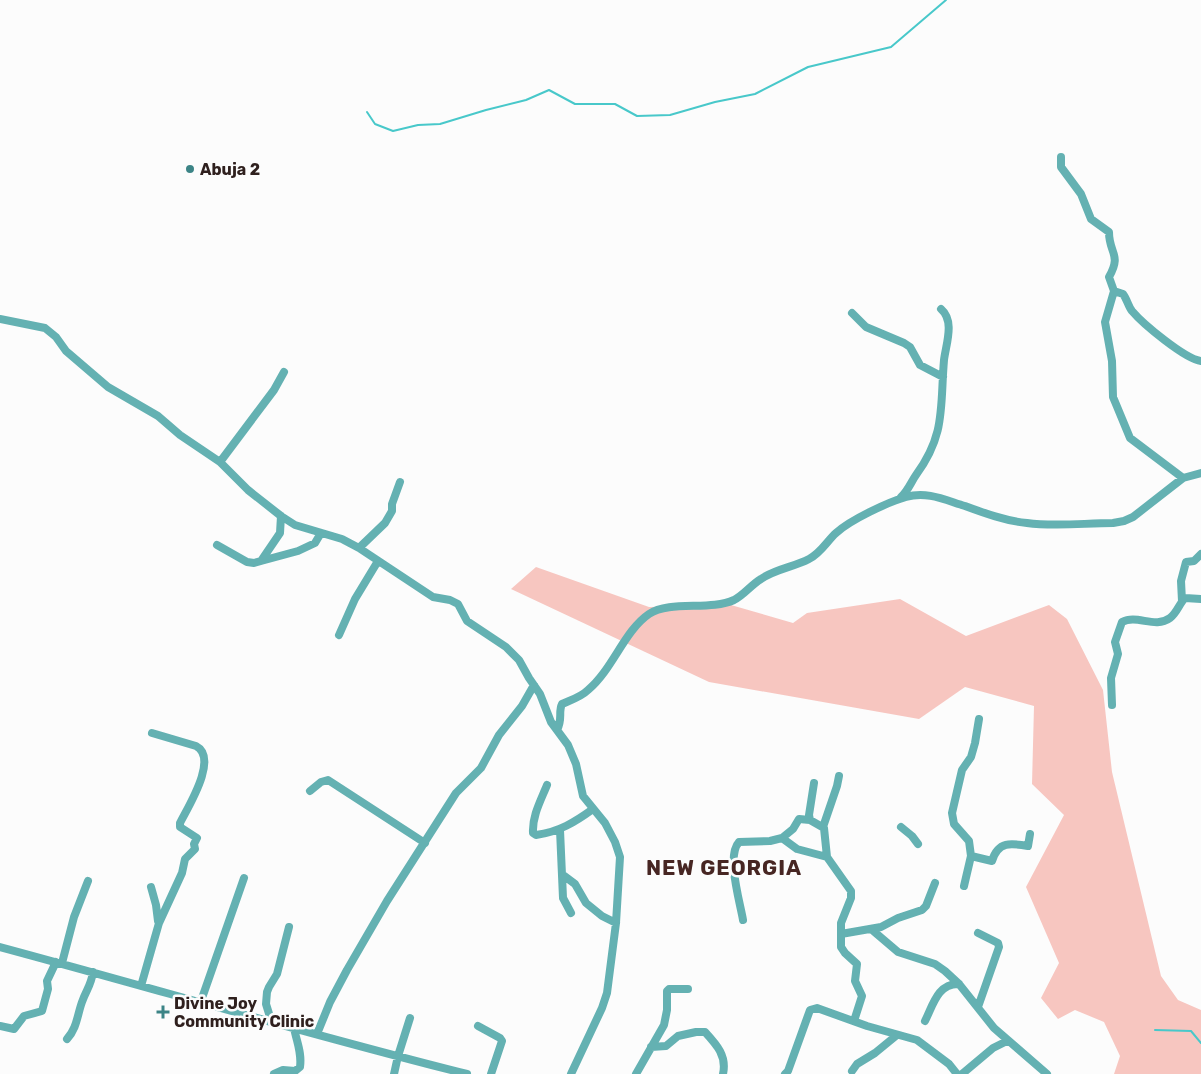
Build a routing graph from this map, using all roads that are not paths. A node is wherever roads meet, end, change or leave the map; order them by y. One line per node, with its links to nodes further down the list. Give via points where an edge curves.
1 (1061, 157): 2 (street, via 1061,167 1081,194 1091,219 1109,232 1116,264 1109,277)
2 (1114, 291): 6 (street, via 1123,294 1133,311 1161,337 1191,358); 11 (street, via 1105,322 1112,361 1113,397 1130,438)
3 (941, 309): 8 (street, via 949,325)
4 (852, 313): 8 (street, via 866,327 910,347 920,365)
5 (0, 319): 9 (street, via 45,328 108,387 158,416)
6 (1201, 361)
7 (284, 372): 9 (street)
8 (943, 377): 13 (street, via 941,422 930,454 905,494)
9 (220, 462): 14 (street)
10 (1201, 473): 11 (street)
11 (1183, 478): 13 (street, via 1133,517 1113,523 1025,523 924,494)
12 (400, 482): 19 (street, via 385,523)
13 (895, 501): 29 (street, via 844,526 810,559 762,578 736,599 718,604 659,609 649,614 632,630 597,682 587,692 562,704 562,719)
14 (281, 516): 15 (street); 16 (street)
15 (295, 525): 16 (street); 17 (street)
16 (280, 533): 21 (street)
17 (321, 533): 19 (street); 21 (street, via 315,543 298,551)
18 (216, 545): 21 (street, via 247,562)
19 (359, 548): 22 (street)
20 (1201, 554): 24 (street, via 1194,561 1186,562 1181,581)
21 (260, 561)
22 (378, 561): 25 (street, via 355,599); 26 (street, via 434,598 458,604 467,621 517,657)
23 (1201, 599): 24 (street)
24 (1182, 601): 27 (street, via 1174,614 1164,621 1132,619 1122,622 1115,642 1118,654 1111,678)
25 (339, 635)
26 (534, 685): 29 (street); 42 (street, via 499,735 481,768 460,788)
27 (1112, 705)
28 (979, 719): 44 (street, via 971,757 962,770 952,813 954,824 969,841)
29 (557, 730): 35 (street, via 568,745 582,793)
30 (152, 733): 54 (street, via 196,746 204,753 199,787 180,823 180,827 197,838 195,849 185,859)
31 (838, 776): 37 (street)
32 (814, 783): 36 (street)
33 (547, 785): 39 (street, via 535,813 533,833)
34 (310, 792): 42 (street, via 328,780)
35 (593, 809): 39 (street); 55 (street, via 605,823 620,857)
36 (810, 820): 37 (street); 41 (street, via 799,820)
37 (822, 827): 45 (street)
38 (901, 827): 43 (street)
39 (560, 830): 46 (street)
40 (1030, 834): 44 (street, via 1028,846 1002,846 992,862)
41 (782, 838): 45 (street, via 797,849); 53 (street, via 745,841 736,845 734,876)
42 (425, 843): 75 (street, via 360,946)
43 (918, 844)
44 (971, 856): 50 (street)
45 (827, 857): 59 (street, via 851,891)
46 (563, 875): 52 (street, via 563,898); 55 (street, via 575,884 586,903)
47 (244, 878): 66 (street)
48 (88, 881): 61 (street)
49 (935, 883): 57 (street, via 922,910)
50 (964, 886)
51 (151, 887): 54 (street)
52 (571, 913)
53 (743, 920)
54 (159, 923): 64 (street)
55 (616, 923): 87 (street, via 605,1000)
56 (289, 927): 71 (street, via 277,974 267,992)
57 (871, 929): 59 (street); 63 (street, via 898,952 935,964)
58 (978, 933): 67 (street, via 999,946)
59 (841, 934): 69 (street, via 841,947 857,964 855,981 862,996)
60 (0, 947): 61 (street)
61 (59, 963): 62 (street); 72 (street, via 47,981 42,1011 24,1016 14,1029)
62 (93, 972): 64 (street); 77 (street, via 75,1028)
63 (959, 984): 67 (street); 70 (street, via 942,989)
64 (141, 986): 66 (street)
65 (688, 989): 79 (street, via 667,991 664,1025)
66 (201, 1001): 71 (street)
67 (978, 1007): 78 (street)
68 (410, 1018): 80 (street)
69 (854, 1021): 76 (street); 90 (street, via 818,1008 810,1010)
70 (925, 1021)
71 (268, 1022): 74 (street)
72 (0, 1026)
73 (478, 1026): 86 (street, via 502,1041)
74 (294, 1028): 75 (street); 83 (street, via 301,1052 300,1067 295,1071 283,1070)
75 (317, 1034): 80 (street)
76 (897, 1035): 82 (street); 91 (street, via 917,1040)
77 (67, 1039)
78 (1007, 1040): 92 (street); 93 (street)
79 (651, 1047): 88 (street); 89 (street, via 666,1046 678,1036 705,1032 722,1053)
80 (398, 1056): 81 (street); 84 (street)
81 (438, 1070): 85 (street)
82 (852, 1071)
83 (274, 1074)
84 (394, 1074)
85 (467, 1074)
86 (491, 1074)
87 (571, 1074)
88 (636, 1074)
89 (723, 1074)
90 (785, 1074)
91 (957, 1074)
92 (962, 1074)
93 (1047, 1074)

